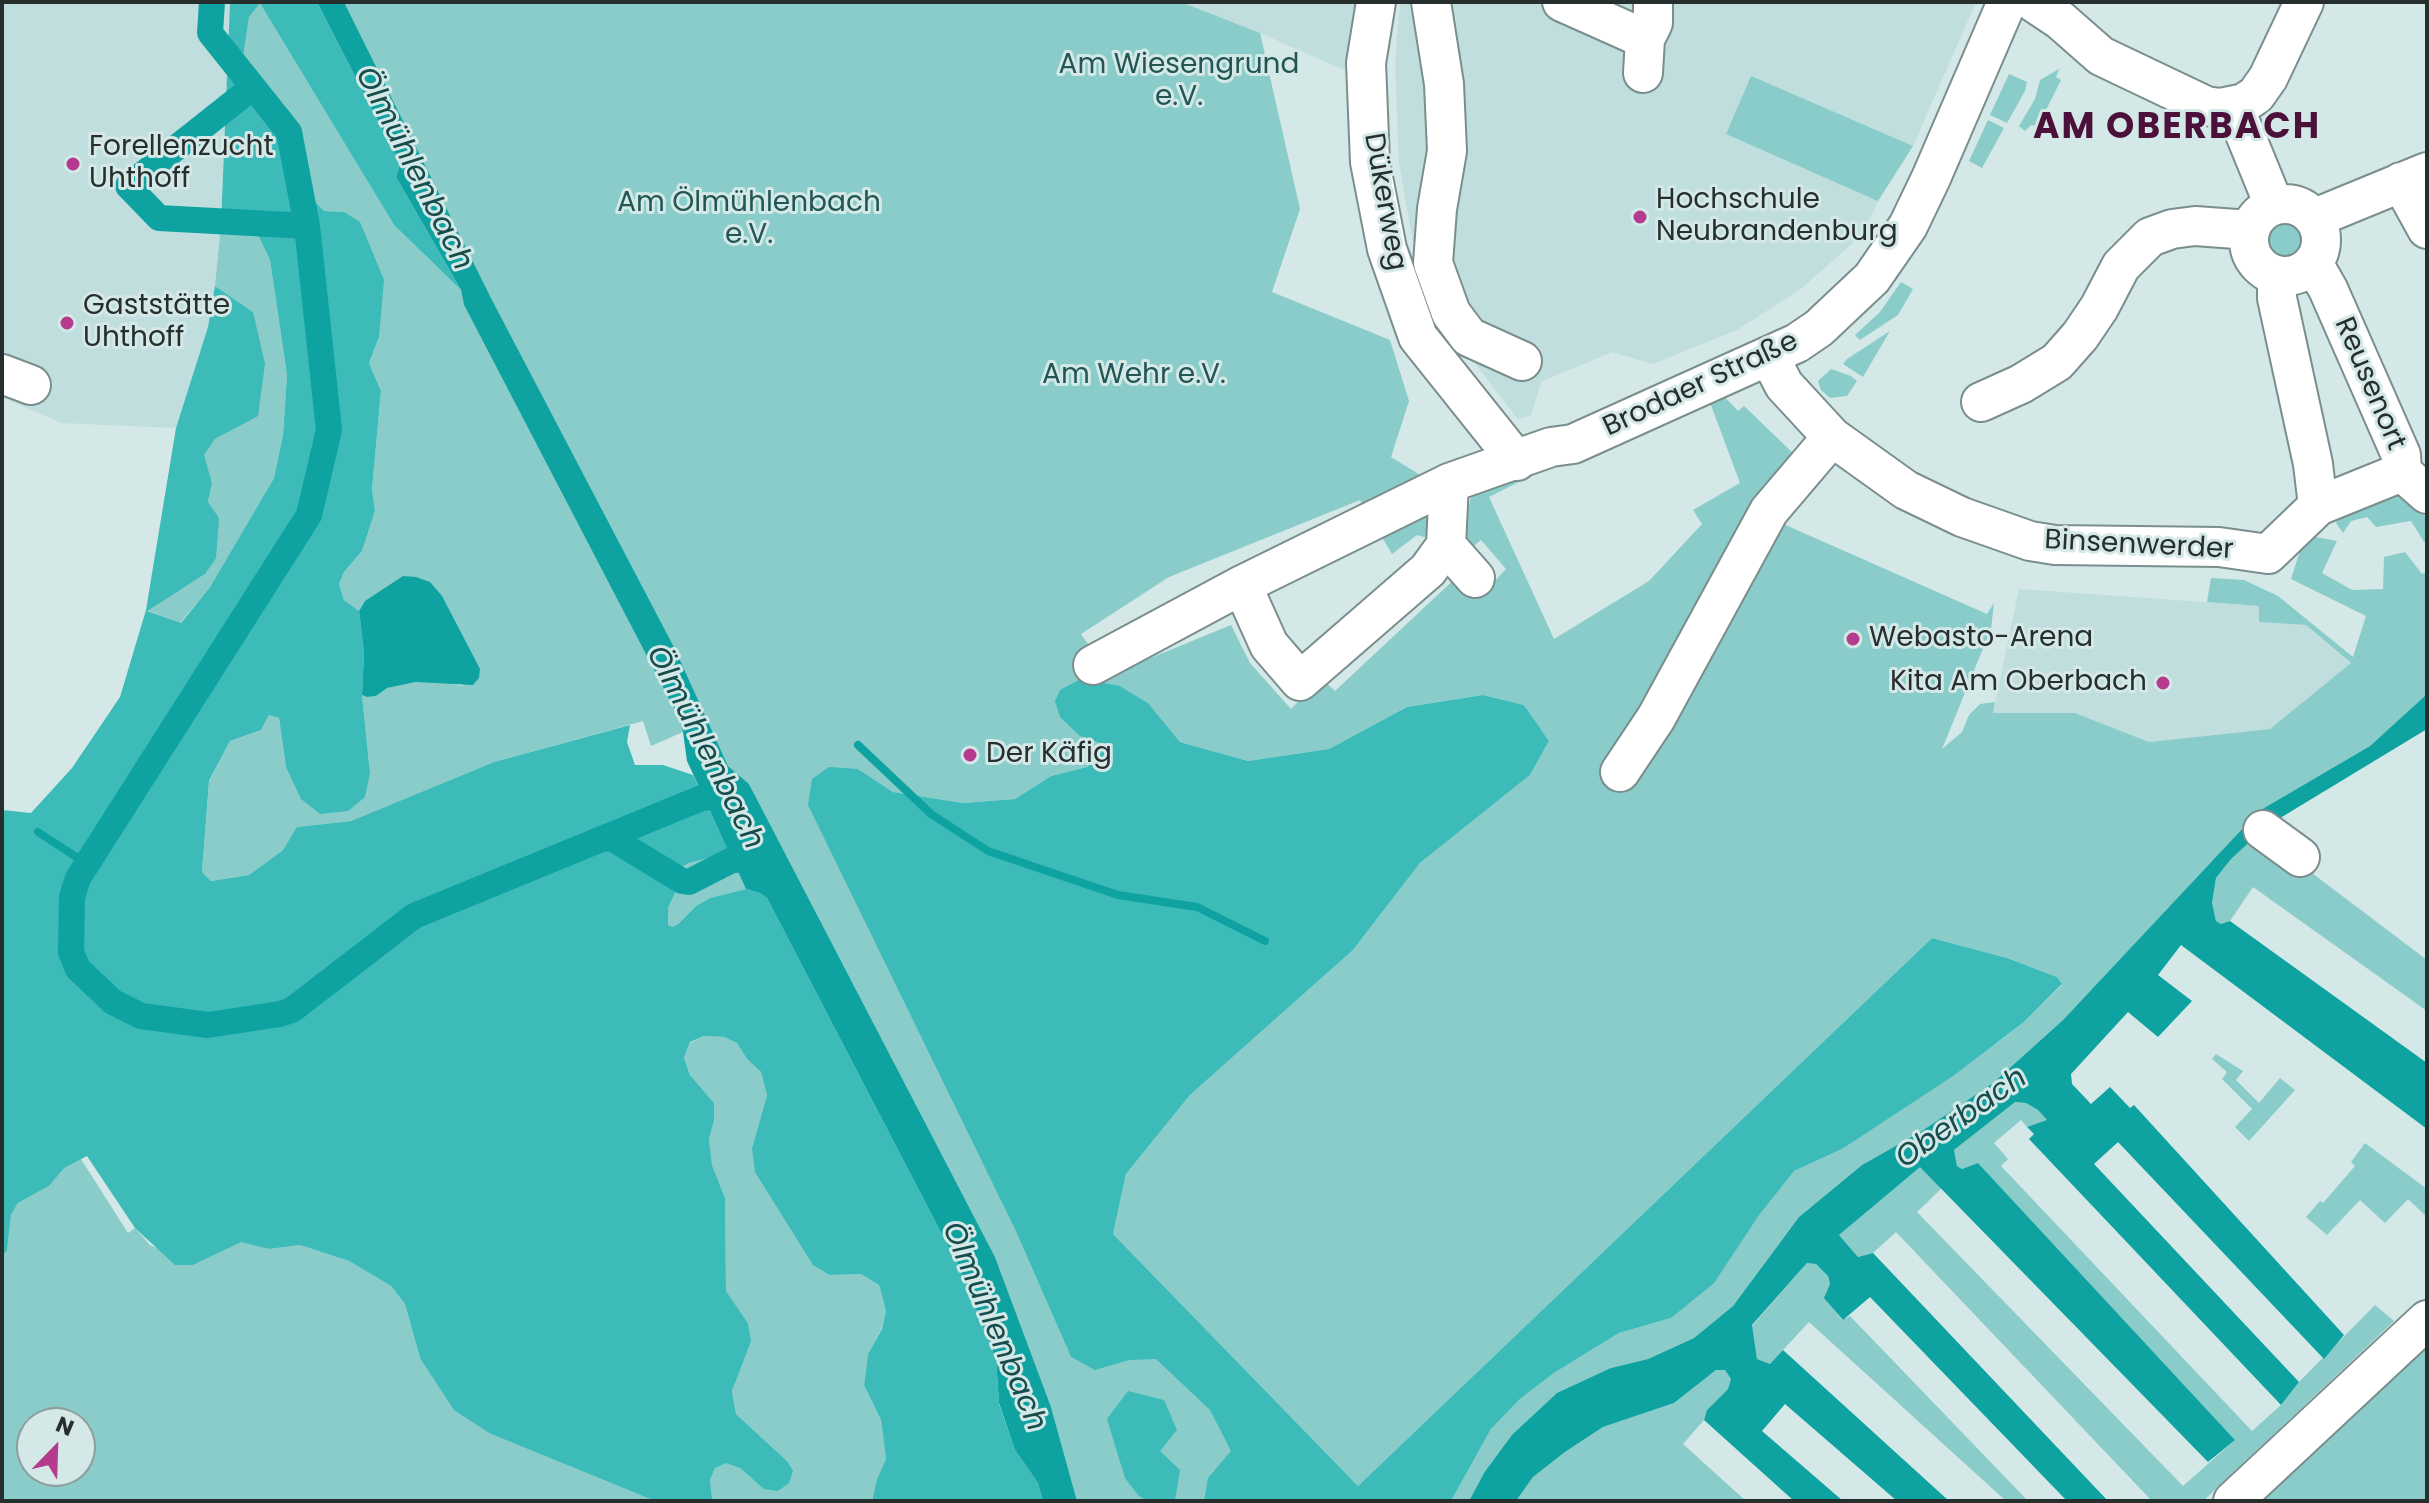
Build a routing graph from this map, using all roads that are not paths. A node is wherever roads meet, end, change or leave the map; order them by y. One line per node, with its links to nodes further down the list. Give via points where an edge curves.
1 (1376, 2): 19 (street, Dükerweg, via 1366,63 1370,162 1387,249 1418,337)
2 (1431, 2): 16 (street, via 1444,84 1447,151 1433,263 1451,313 1469,337)
3 (1562, 2): 4 (street, via 1644,56)
4 (1653, 2)
5 (2007, 2): 15 (street, Brodaer Straße, via 1908,226 1858,292 1819,328)
6 (2033, 2): 8 (street, via 2116,64 2206,106)
7 (2304, 2): 8 (street, via 2268,78 2256,95)
8 (2234, 107): 10 (street)
9 (2414, 177): 11 (street); 12 (street)
10 (2262, 218): 11 (street, via 2297,205); 14 (street, via 2249,242 2266,271); 17 (street, via 2172,229 2150,237 2121,266 2086,327 2057,362)
11 (2315, 218): 13 (street, via 2322,241)
12 (2427, 229)
13 (2313, 263): 14 (street, via 2297,274); 21 (street, Reusenort)
14 (2277, 275): 22 (street, via 2277,298)
15 (1769, 356): 18 (street, Binsenwerder, via 1784,385); 19 (street, Brodaer Straße, via 1573,444)
16 (1522, 361)
17 (1981, 402)
18 (1832, 437): 22 (street, Binsenwerder, via 1906,490 1962,517 2055,545 2219,547 2268,554); 27 (street, via 1769,511 1656,718)
19 (1517, 461): 20 (street, Brodaer Straße)
20 (1449, 483): 23 (street); 25 (street, Brodaer Straße)
21 (2415, 483): 22 (street, Reusenort)
22 (2318, 506)
23 (1446, 545): 24 (street); 25 (street, via 1428,570 1300,681 1269,645)
24 (1475, 578)
25 (1242, 585): 26 (street, Brodaer Straße)
26 (1093, 665)
27 (1620, 772)
28 (2263, 830): 29 (street)
29 (2300, 857)
30 (2427, 1320): 31 (street)
31 (2233, 1501)

